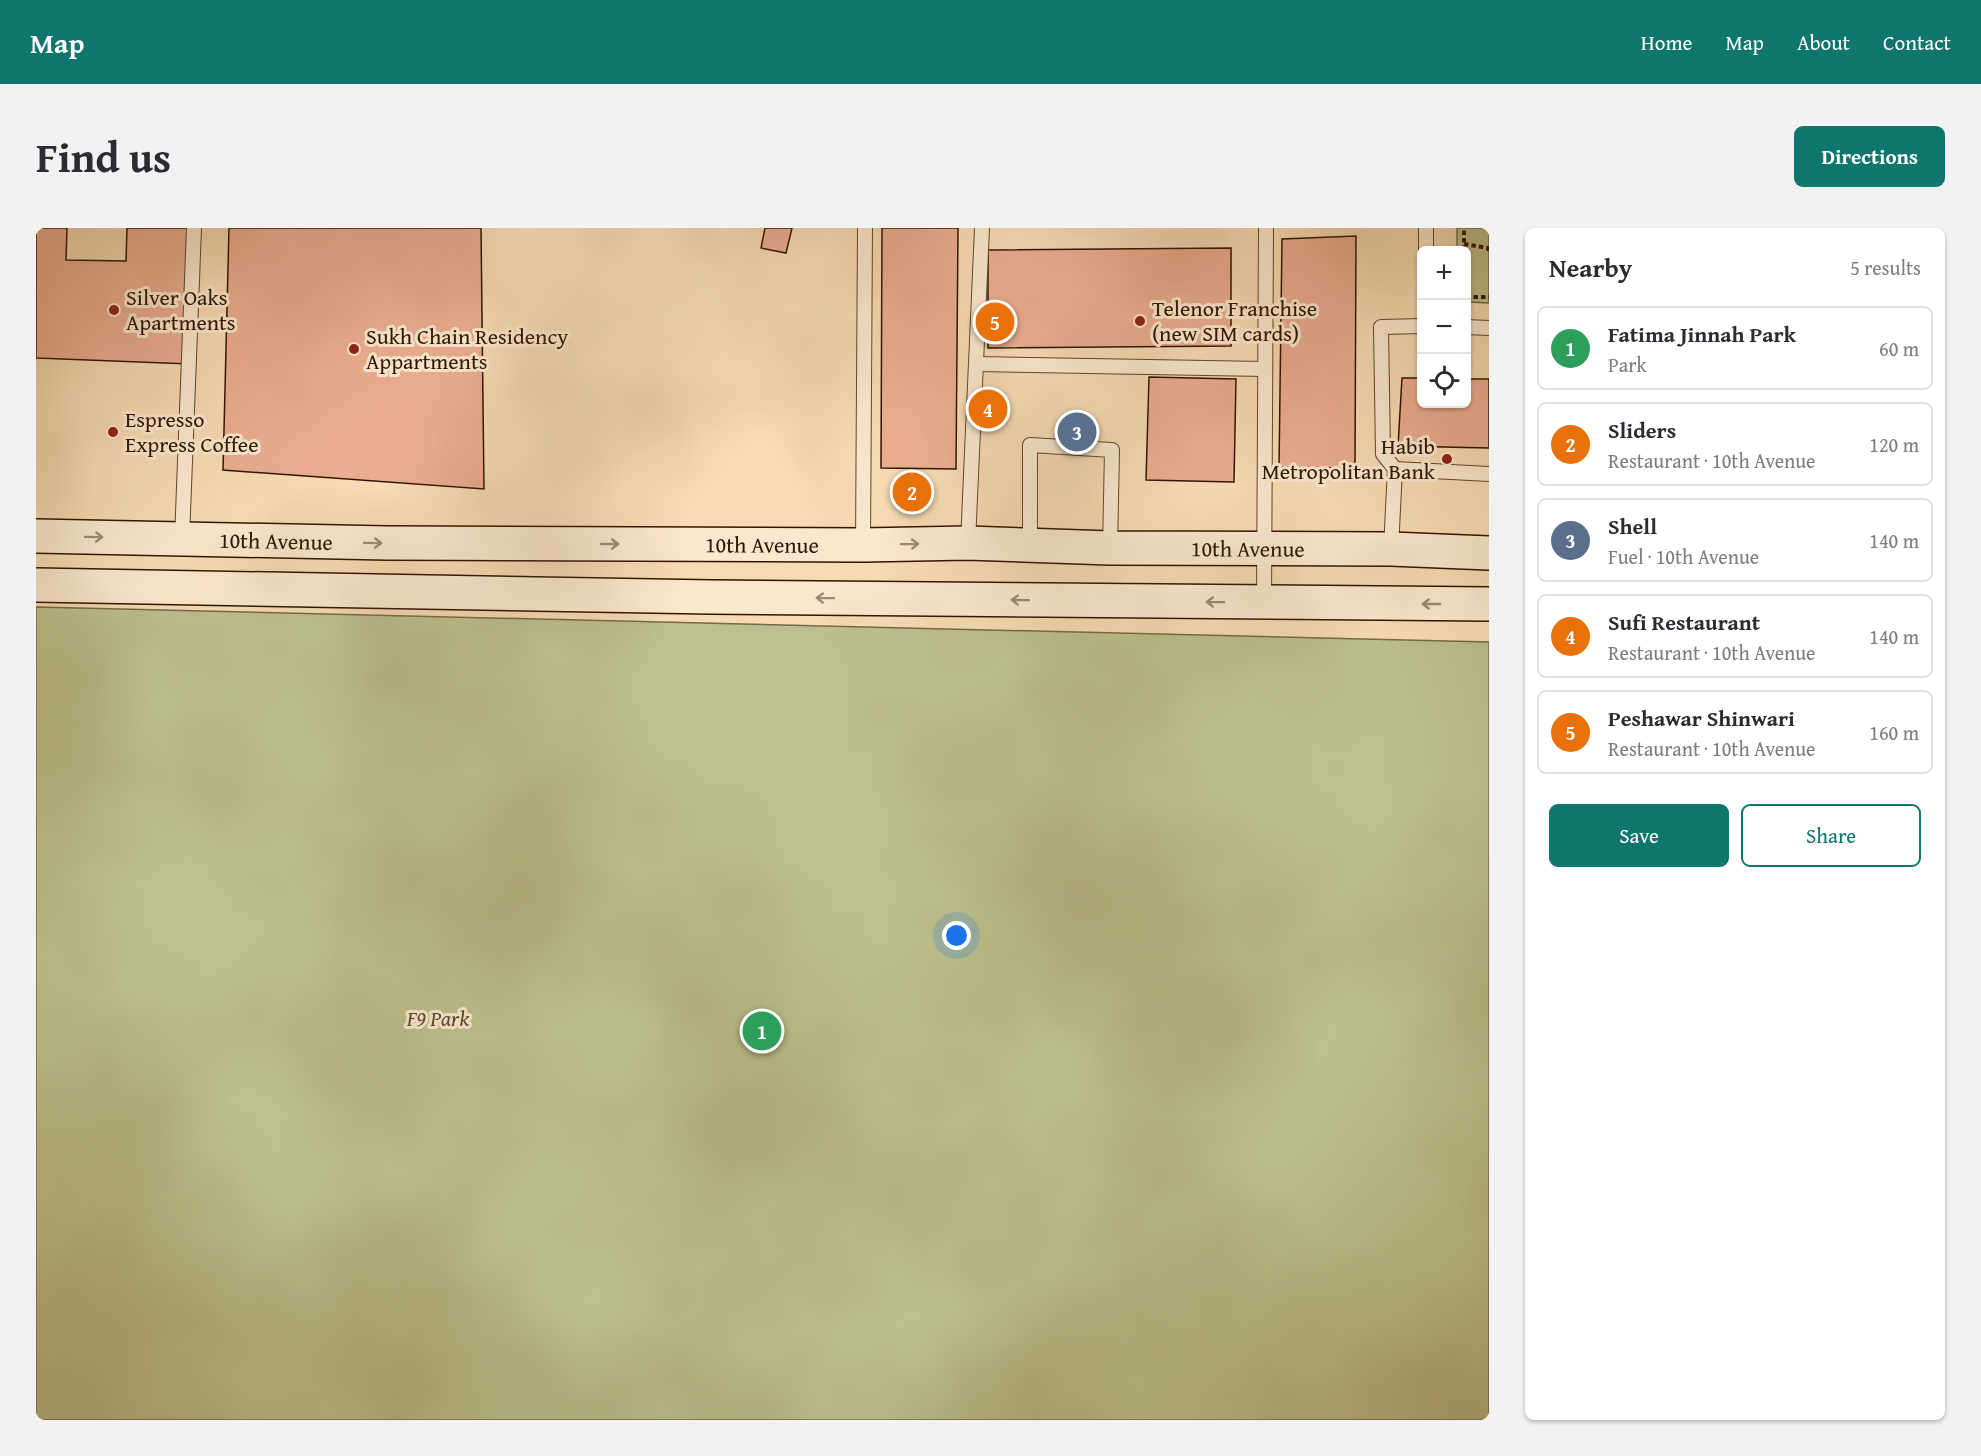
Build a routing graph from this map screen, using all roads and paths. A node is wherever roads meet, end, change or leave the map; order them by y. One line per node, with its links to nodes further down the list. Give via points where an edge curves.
1 (194, 228): 20 (lane)
2 (865, 228): 23 (lane)
3 (982, 228): 15 (lane)
4 (1266, 228): 16 (lane)
5 (1426, 228): 8 (lane)
6 (1464, 228): 7 (path)
7 (1464, 244): 9 (path)
8 (1426, 246)
9 (1489, 251)
10 (1471, 297): 11 (path)
11 (1489, 297)
12 (1417, 327): 17 (lane, via 1381,327 1383,454)
13 (1471, 327): 14 (lane)
14 (1489, 328)
15 (976, 364): 16 (lane); 21 (lane)
16 (1265, 369): 26 (lane)
17 (1395, 469): 18 (lane); 27 (lane)
18 (1489, 474)
19 (36, 536): 20 (main road, 10th Avenue, one-way to 20)
20 (182, 539): 22 (main road, 10th Avenue, one-way to 22)
21 (968, 543): 23 (main road, 10th Avenue, one-way to 21); 24 (main road, 10th Avenue)
22 (568, 544): 23 (main road, 10th Avenue, one-way to 23); 30 (main road)
23 (863, 545)
24 (1030, 545): 25 (main road, 10th Avenue); 25 (lane, via 1030,445 1112,450)
25 (1110, 548): 26 (main road, 10th Avenue)
26 (1263, 548): 27 (main road, 10th Avenue); 31 (lane)
27 (1391, 549): 28 (main road, 10th Avenue)
28 (1489, 553)
29 (36, 585): 30 (main road)
30 (569, 594): 31 (main road, one-way to 30)
31 (1264, 603): 32 (main road, one-way to 31)
32 (1489, 604)

